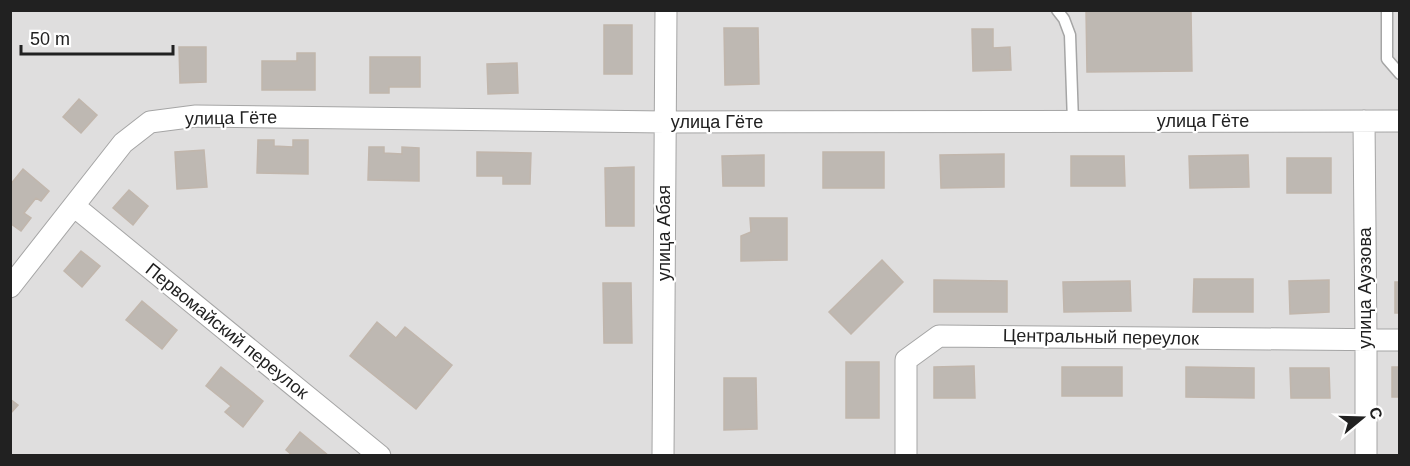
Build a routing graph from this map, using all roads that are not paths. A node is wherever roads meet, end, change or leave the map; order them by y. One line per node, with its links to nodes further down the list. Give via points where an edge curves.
1 (666, 10): 7 (street, улица Абая)
2 (1057, 10): 8 (lane, via 1070,35)
3 (1387, 10): 4 (lane, via 1387,59)
4 (1400, 74)
5 (1364, 121): 6 (street, улица Гёте); 8 (street, улица Гёте); 11 (street, улица Ауэзова)
6 (1400, 121)
7 (665, 122): 8 (street, улица Гёте); 9 (street, улица Гёте, via 196,116 150,122 123,143); 14 (street, улица Абая)
8 (1073, 122)
9 (74, 206): 10 (street, улица Гёте); 13 (street, Первомайский переулок)
10 (10, 287)
11 (1366, 340): 12 (street, Центральный переулок); 15 (street, Центральный переулок, via 939,336 906,360); 16 (street, улица Ауэзова)
12 (1400, 340)
13 (380, 456)
14 (663, 456)
15 (906, 456)
16 (1366, 456)

